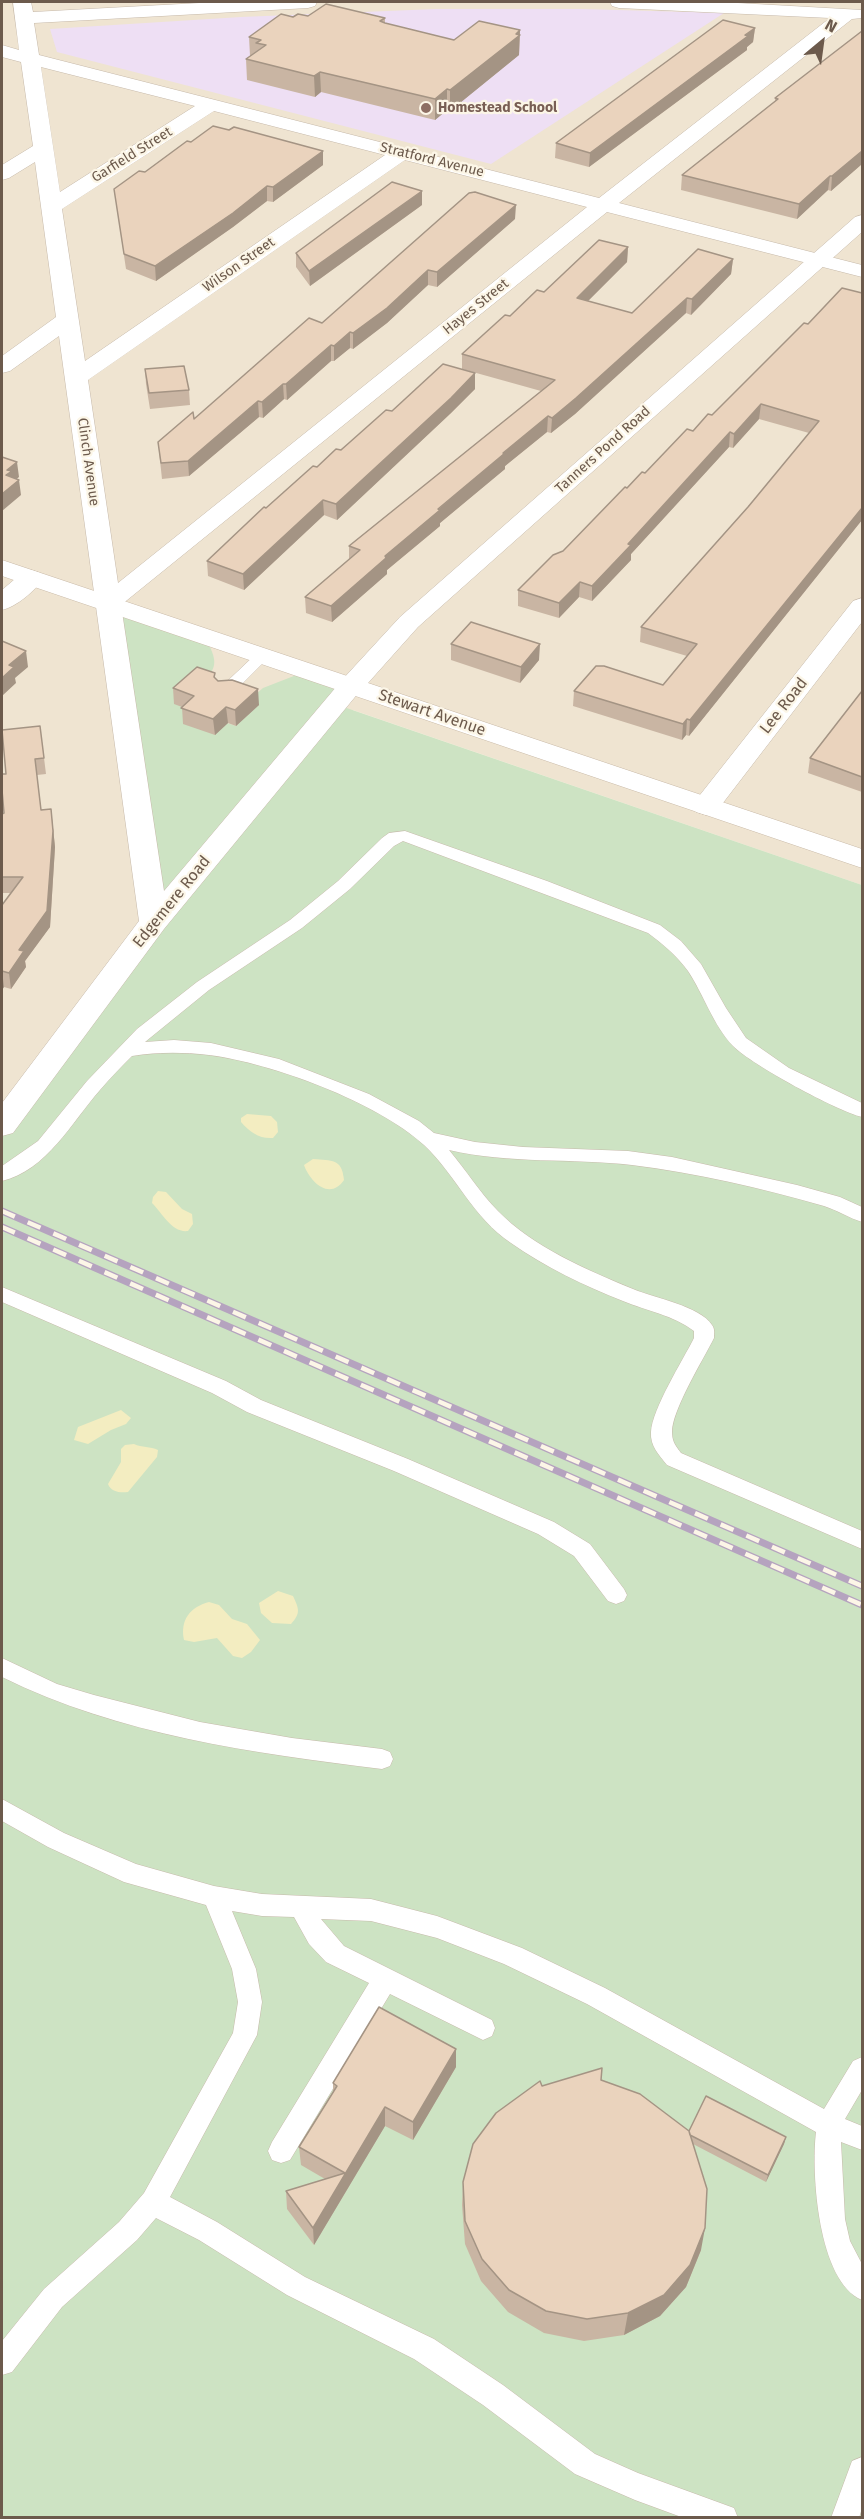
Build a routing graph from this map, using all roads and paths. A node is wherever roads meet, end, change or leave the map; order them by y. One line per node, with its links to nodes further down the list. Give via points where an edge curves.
1 (308, 2): 3 (street)
2 (619, 2): 4 (street)
3 (23, 10): 6 (street, Clinch Avenue)
4 (855, 14): 11 (street, Hayes Street)
5 (2, 51): 6 (street, Stratford Avenue)
6 (31, 58): 7 (street, Stratford Avenue); 8 (street, Clinch Avenue)
7 (212, 104): 9 (street, Stratford Avenue); 12 (street, Garfield Street)
8 (43, 148): 10 (street); 12 (street, Clinch Avenue)
9 (402, 153): 11 (street, Stratford Avenue); 18 (street, Wilson Street)
10 (2, 174)
11 (603, 204): 14 (street, Stratford Avenue); 22 (street, Hayes Street)
12 (52, 206): 16 (street, Clinch Avenue)
13 (862, 222): 14 (street, Tanners Pond Road)
14 (819, 260): 15 (street, Stratford Avenue); 25 (street, Tanners Pond Road, via 409,622)
15 (862, 271)
16 (68, 320): 17 (street); 18 (street, Clinch Avenue)
17 (2, 366)
18 (76, 378): 22 (street, Clinch Avenue)
19 (2, 568): 20 (street, Stewart Avenue)
20 (31, 578): 21 (street); 22 (street, Stewart Avenue)
21 (2, 602)
22 (107, 604): 24 (street, Stewart Avenue); 29 (street, Clinch Avenue)
23 (862, 606): 27 (street, Lee Road)
24 (262, 656): 25 (street, Stewart Avenue); 26 (lane)
25 (351, 686): 27 (street, Stewart Avenue); 29 (street, Edgemere Road)
26 (225, 692)
27 (706, 806): 28 (street, Stewart Avenue)
28 (862, 858)
29 (154, 922): 32 (street, Edgemere Road)
30 (124, 1052): 31 (lane, via 166,1013 296,924 388,842 405,836 654,929 695,968 741,1042 783,1072); 33 (lane, via 179,1046 224,1051 264,1062 357,1096 411,1124); 34 (lane, via 45,1146)
31 (862, 1111)
32 (2, 1125)
33 (427, 1138): 35 (lane, via 475,1149 672,1164 815,1197); 37 (lane, via 480,1207 515,1236 579,1274 694,1319 704,1328 704,1338 661,1431 663,1445 675,1459)
34 (2, 1174)
35 (862, 1215)
36 (2, 1294): 38 (lane, via 219,1386 254,1406 546,1528 582,1550)
37 (862, 1540)
38 (616, 1595)
39 (2, 1667): 40 (lane, via 62,1694 200,1732)
40 (382, 1759)
41 (2, 1809): 42 (lane, via 56,1840 132,1874)
42 (214, 1898): 43 (lane); 50 (lane, via 244,1969 250,2002 245,2036)
43 (301, 1908): 44 (lane, via 335,1954); 47 (lane, via 371,1910 437,1927 513,1956 596,1996)
44 (385, 1979): 45 (lane); 49 (lane)
45 (483, 2028)
46 (862, 2069): 47 (lane)
47 (830, 2126): 48 (lane); 51 (lane, via 828,2164 833,2229)
48 (862, 2138)
49 (281, 2151)
50 (153, 2202): 52 (lane, via 53,2298); 54 (lane, via 296,2286 424,2349 585,2464)
51 (862, 2287)
52 (2, 2362)
53 (862, 2471): 55 (lane)
54 (724, 2517)
55 (845, 2517)

